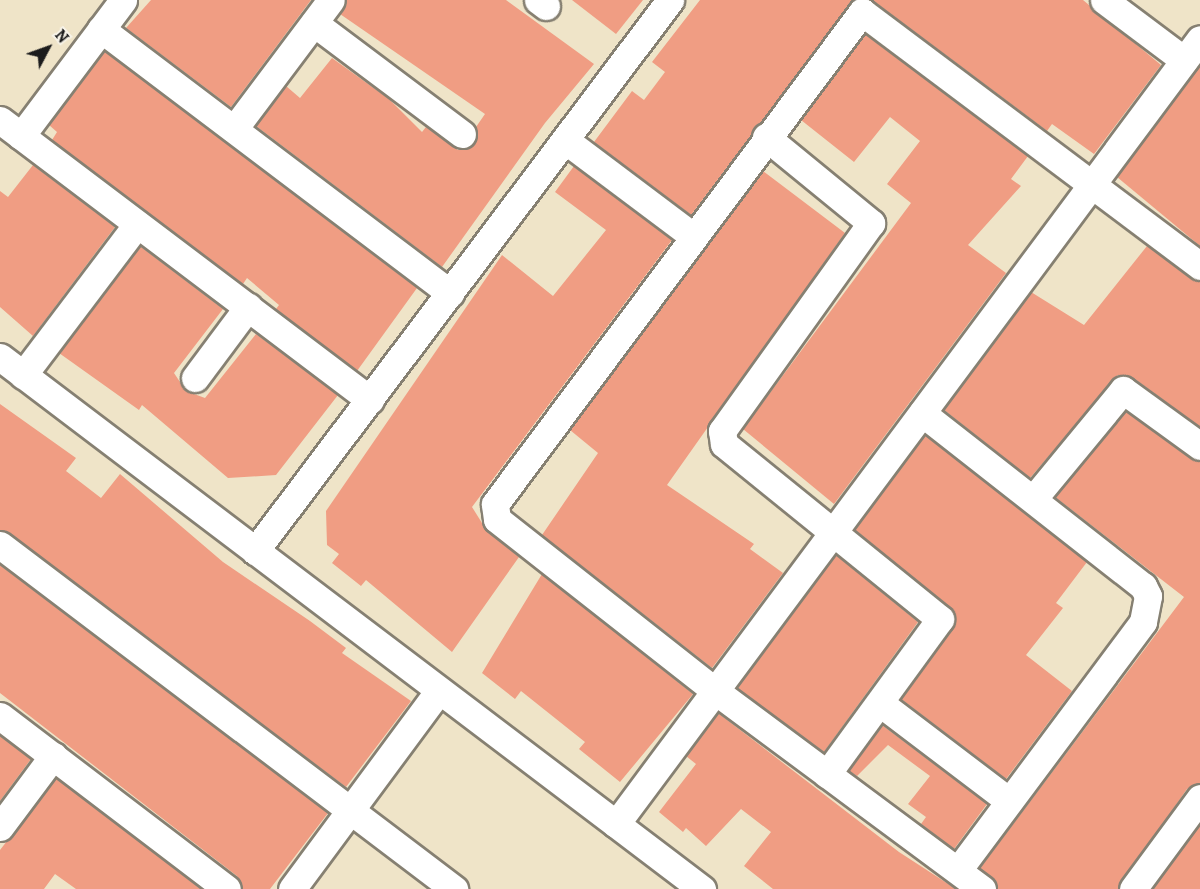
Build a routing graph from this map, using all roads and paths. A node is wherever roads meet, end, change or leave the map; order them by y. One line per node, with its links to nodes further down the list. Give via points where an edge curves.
1 (123, 0): 6 (street)
2 (331, 0): 5 (street)
3 (670, 0): 12 (street)
4 (1104, 0): 7 (street)
5 (314, 23): 9 (street); 10 (street)
6 (101, 29): 8 (street); 9 (street)
7 (1192, 50): 13 (street)
8 (10, 128): 14 (street)
9 (234, 129): 17 (street)
10 (462, 134)
11 (766, 137): 13 (street, via 862,12); 15 (street); 25 (street, via 871,223 722,437)
12 (565, 140): 15 (street); 17 (street)
13 (1092, 184): 16 (street); 22 (street)
14 (137, 224): 18 (street); 19 (street)
15 (693, 236): 29 (street, via 495,504 494,513)
16 (1200, 266)
17 (450, 293): 21 (street)
18 (248, 308): 20 (street); 21 (street)
19 (8, 367): 27 (street)
20 (195, 378)
21 (370, 399): 27 (street)
22 (922, 413): 24 (street); 25 (street)
23 (1200, 446): 24 (street, via 1123,390)
24 (1034, 498): 35 (street, via 1143,586 1148,609)
25 (835, 530): 29 (street); 30 (street, via 940,615)
26 (0, 545): 36 (street)
27 (255, 551): 28 (street)
28 (439, 690): 36 (street); 37 (street)
29 (714, 690): 33 (street); 37 (street)
30 (880, 703): 33 (street); 35 (street)
31 (0, 716): 32 (street)
32 (52, 756): 38 (street); 41 (street)
33 (827, 774): 39 (street)
34 (1200, 798): 45 (street)
35 (1009, 801): 39 (street)
36 (350, 811): 42 (street); 43 (street)
37 (616, 824): 40 (street)
38 (0, 827)
39 (958, 870): 44 (street)
40 (692, 886)
41 (226, 889)
42 (292, 889)
43 (454, 889)
44 (982, 889)
45 (1133, 889)

